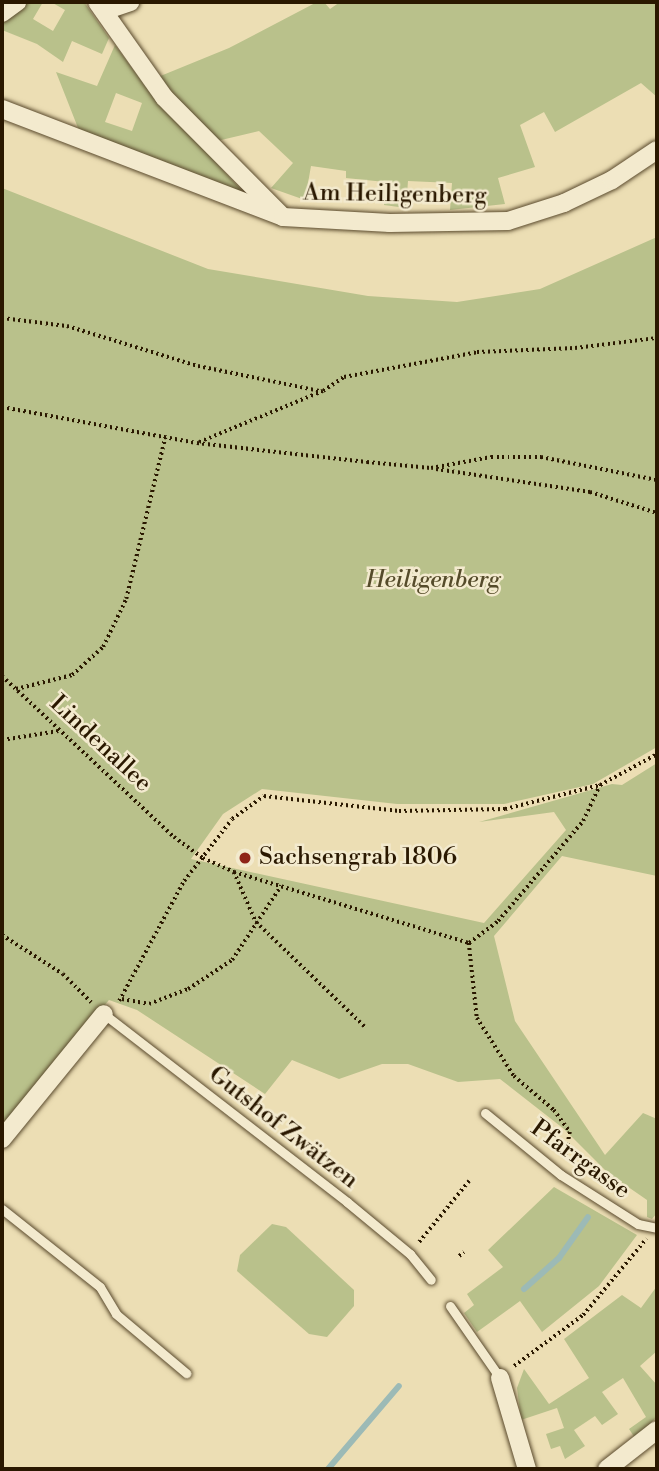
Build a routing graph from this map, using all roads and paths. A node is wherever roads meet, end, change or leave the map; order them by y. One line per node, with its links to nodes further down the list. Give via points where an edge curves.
1 (17, 2): 4 (street)
2 (130, 2): 3 (street, Am Heiligenberg)
3 (100, 6): 7 (street, Am Heiligenberg, via 132,58 164,97)
4 (2, 13)
5 (2, 109): 7 (street, Am Heiligenberg)
6 (657, 150): 7 (street, Am Heiligenberg, via 612,180 564,203 508,221)
7 (283, 217)
8 (2, 318): 10 (path, via 67,326 198,366)
9 (657, 338): 10 (path, via 420,361 345,377)
10 (323, 391): 13 (path)
11 (2, 407): 12 (path)
12 (165, 438): 13 (path); 18 (path, via 126,599 103,647 72,674)
13 (197, 443): 14 (path)
14 (431, 468): 15 (path, via 491,457 541,457); 16 (path, via 590,492)
15 (657, 480)
16 (657, 513)
17 (2, 676): 18 (path, Lindenallee)
18 (16, 689): 19 (path, Lindenallee)
19 (58, 731): 20 (path); 23 (path, Lindenallee)
20 (2, 740)
21 (657, 754): 22 (path)
22 (600, 785): 23 (path, via 505,808 464,812 399,811 264,796 232,819); 28 (path, via 583,821 498,920)
23 (203, 858): 24 (path, Lindenallee); 29 (path, via 184,881)
24 (234, 872): 25 (path, Lindenallee); 26 (path)
25 (281, 886): 26 (path); 28 (path, Lindenallee)
26 (256, 922): 29 (path, via 232,960 188,989 149,1004); 31 (path)
27 (2, 935): 30 (path, via 63,974)
28 (469, 943): 34 (path, via 477,1018 514,1076 554,1110 570,1132)
29 (121, 999): 30 (path)
30 (104, 1014): 33 (street); 42 (lane, Gutshof Zwätzen, via 347,1202 410,1254)
31 (365, 1027)
32 (485, 1113): 34 (lane, Pfarrgasse)
33 (2, 1139)
34 (561, 1175): 37 (lane, Pfarrgasse, via 638,1224)
35 (469, 1181): 38 (path)
36 (2, 1209): 45 (lane, via 100,1287 116,1314)
37 (657, 1228)
38 (428, 1231)
39 (646, 1239): 44 (path, via 583,1315)
40 (464, 1252): 41 (path)
41 (459, 1256)
42 (431, 1280)
43 (450, 1306): 46 (lane)
44 (529, 1353)
45 (186, 1373)
46 (499, 1378): 48 (street)
47 (657, 1430): 49 (street)
48 (527, 1469)
49 (607, 1469)

